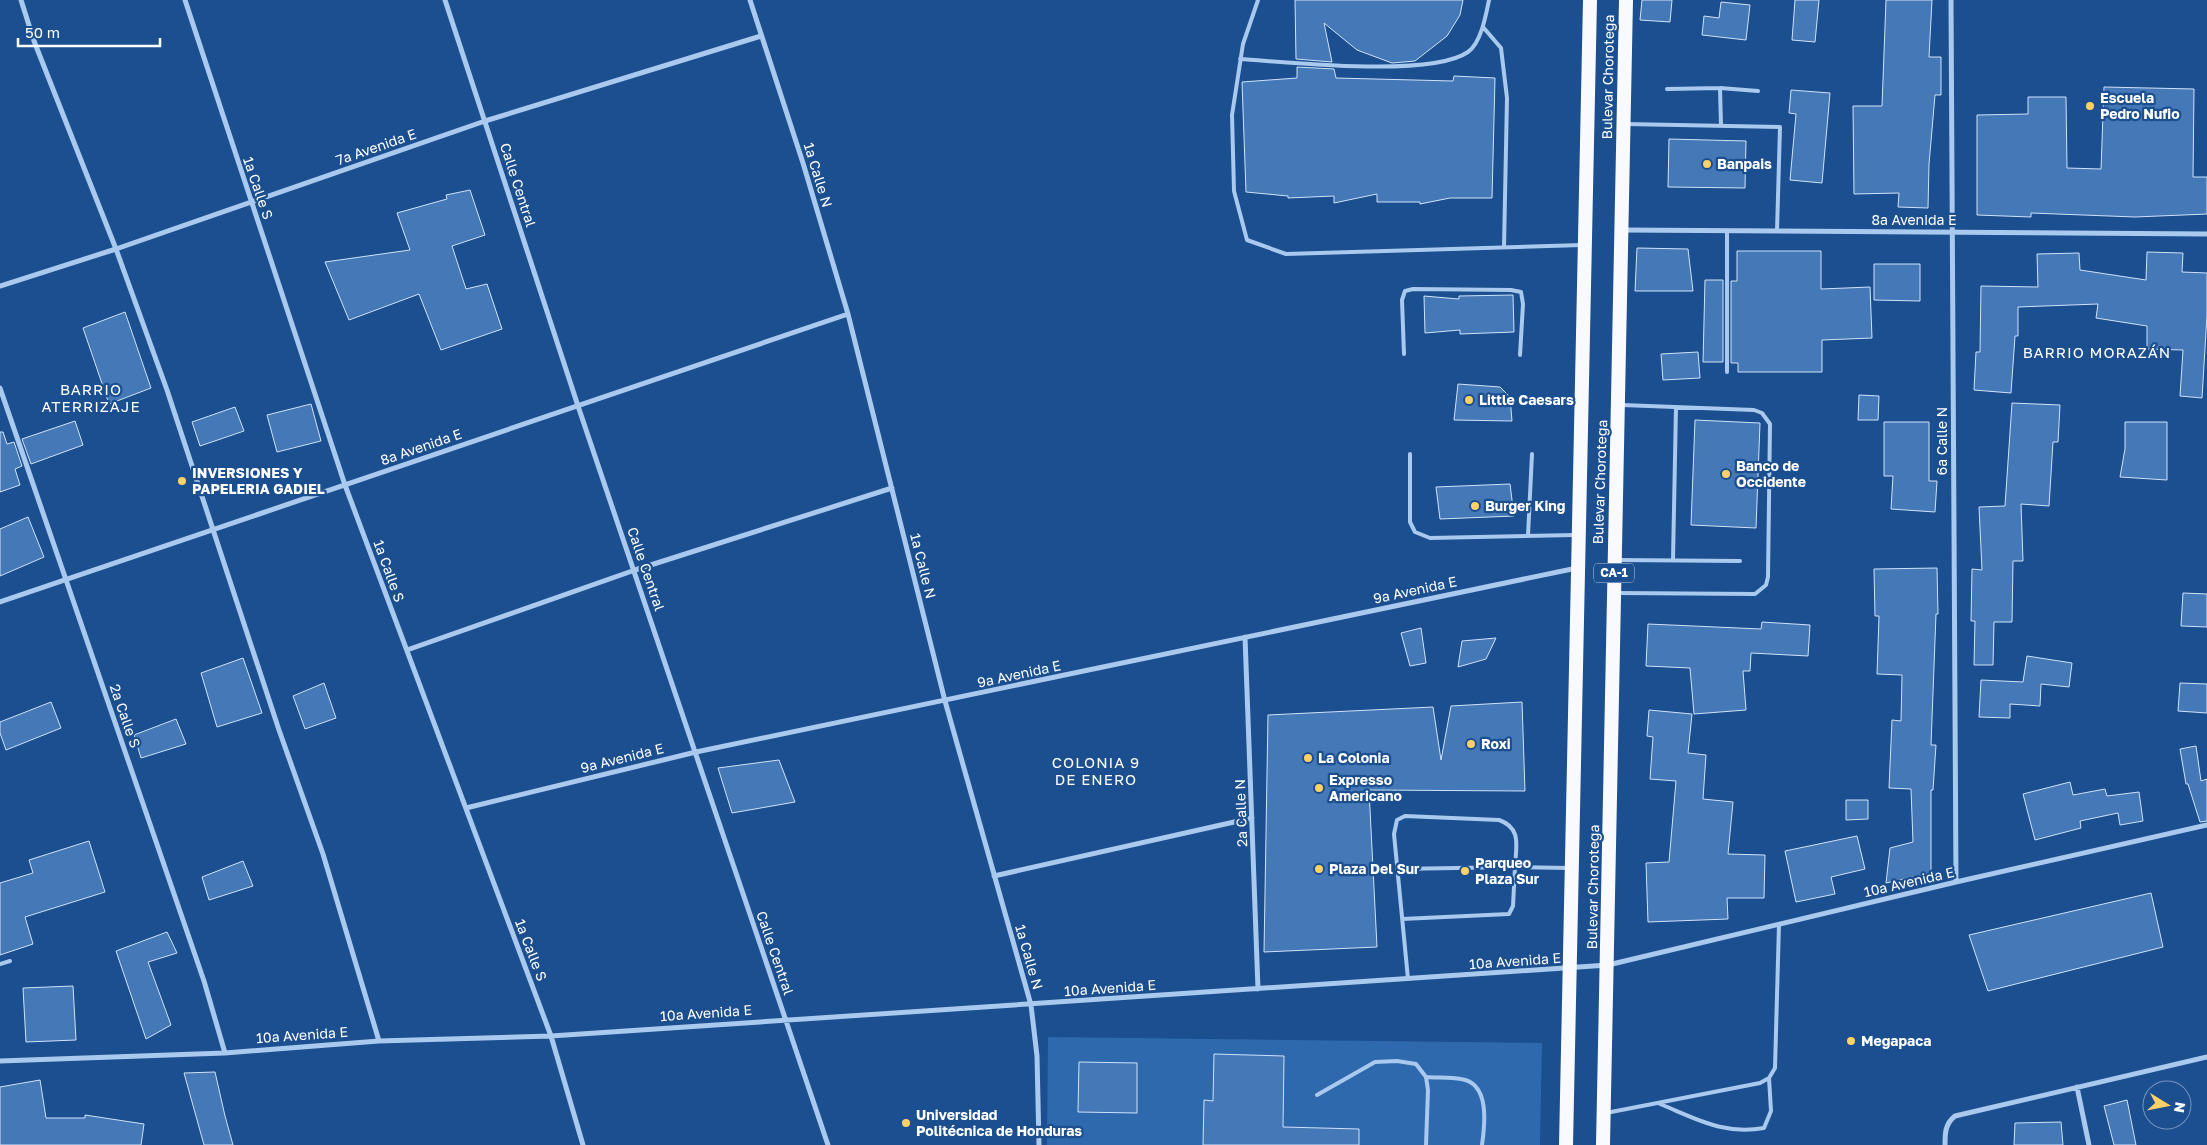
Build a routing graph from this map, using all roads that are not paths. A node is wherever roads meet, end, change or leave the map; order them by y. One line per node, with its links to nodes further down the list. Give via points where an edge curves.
1 (21, 0): 27 (street)
2 (185, 0): 19 (street, 1a Calle S)
3 (445, 0): 16 (street, Calle Central)
4 (750, 0): 11 (street, 1a Calle N)
5 (1258, 0): 12 (lane)
6 (1489, 0): 10 (lane)
7 (1590, 0): 25 (highway, Bulevar Chorotega / CA-1)
8 (1626, 0): 17 (highway, Bulevar Chorotega / CA-1)
9 (1951, 0): 23 (street, 6a Calle N)
10 (1483, 27): 12 (lane, via 1469,51 1447,62 1366,67); 26 (lane, via 1501,48 1507,98)
11 (761, 36): 16 (street, 7a Avenida E); 29 (street, 1a Calle N)
12 (1240, 59): 26 (lane, via 1232,115 1234,191 1247,240 1286,254)
13 (1720, 88): 14 (lane); 15 (lane); 18 (lane)
14 (1667, 89)
15 (1758, 91)
16 (485, 121): 19 (street, 7a Avenida E); 35 (street, Calle Central)
17 (1624, 124): 18 (lane); 20 (highway, Bulevar Chorotega / CA-1)
18 (1721, 126): 22 (lane, via 1780,127)
19 (251, 202): 27 (street, 7a Avenida E); 39 (street, 1a Calle S)
20 (1622, 230): 21 (street, 8a Avenida E); 34 (highway, Bulevar Chorotega / CA-1)
21 (1728, 231): 22 (street, 8a Avenida E); 32 (lane)
22 (1777, 231): 23 (street, 8a Avenida E)
23 (1951, 232): 24 (street, 8a Avenida E); 63 (street, 6a Calle N)
24 (2207, 234)
25 (1585, 245): 26 (lane); 42 (highway, Bulevar Chorotega / CA-1)
26 (1504, 247)
27 (116, 249): 28 (street, 7a Avenida E); 41 (street)
28 (0, 286)
29 (848, 314): 35 (street, 8a Avenida E); 40 (street, 1a Calle N)
30 (1404, 354): 31 (lane, via 1404,291 1511,290 1521,292 1523,304)
31 (1520, 355)
32 (1727, 372)
33 (0, 388): 49 (street, 2a Calle S)
34 (1619, 405): 36 (lane); 44 (highway, Bulevar Chorotega / CA-1)
35 (578, 406): 39 (street, 8a Avenida E); 48 (street, Calle Central)
36 (1676, 407): 45 (lane); 50 (lane, via 1754,410 1762,413 1770,424 1766,585 1755,594)
37 (1410, 454): 43 (lane, via 1410,522 1415,532 1430,538)
38 (1532, 454): 43 (lane)
39 (345, 485): 41 (street, 8a Avenida E); 53 (street, 1a Calle S)
40 (892, 488): 48 (street); 54 (street, 1a Calle N)
41 (213, 530): 49 (street, 8a Avenida E); 75 (street, via 323,854)
42 (1578, 535): 43 (lane); 47 (highway, Bulevar Chorotega / CA-1)
43 (1528, 536)
44 (1614, 560): 45 (lane); 50 (highway, Bulevar Chorotega / CA-1)
45 (1673, 560): 46 (lane)
46 (1740, 561)
47 (1578, 568): 52 (street, 9a Avenida E); 60 (highway, Bulevar Chorotega / CA-1)
48 (635, 570): 53 (street); 55 (street, Calle Central)
49 (66, 580): 51 (street, 8a Avenida E); 76 (street, 2a Calle S, via 204,981)
50 (1615, 593): 68 (highway, Bulevar Chorotega / CA-1)
51 (0, 602)
52 (1246, 637): 54 (street, 9a Avenida E); 57 (street, 2a Calle N)
53 (407, 650): 56 (street, 1a Calle S)
54 (945, 701): 55 (street, 9a Avenida E); 62 (street, 1a Calle N)
55 (696, 752): 56 (street, 9a Avenida E); 73 (street, Calle Central)
56 (466, 808): 74 (street, 1a Calle S)
57 (1252, 818): 62 (street); 71 (street, 2a Calle N)
58 (2207, 825): 63 (street, 10a Avenida E)
59 (1515, 867): 60 (lane); 61 (lane); 61 (lane, via 1516,835 1510,824 1499,820 1405,816 1397,820 1394,834); 64 (lane, via 1513,906 1509,914)
60 (1571, 868): 69 (highway, Bulevar Chorotega / CA-1)
61 (1397, 869): 64 (lane)
62 (994, 876): 72 (street, 1a Calle N)
63 (1956, 882): 65 (street, 10a Avenida E)
64 (1402, 919): 70 (lane)
65 (1779, 924): 68 (street, 10a Avenida E); 80 (lane, via 1775,1068)
66 (10, 961): 67 (lane)
67 (0, 964)
68 (1608, 965): 69 (street, 10a Avenida E); 84 (highway, Bulevar Chorotega / CA-1)
69 (1569, 968): 70 (street, 10a Avenida E); 90 (highway, Bulevar Chorotega / CA-1)
70 (1408, 979): 71 (street, 10a Avenida E)
71 (1258, 989): 72 (street, 10a Avenida E)
72 (1031, 1005): 73 (street, 10a Avenida E); 87 (street, 1a Calle N, via 1037,1056)
73 (785, 1019): 74 (street, 10a Avenida E); 86 (street, Calle Central)
74 (552, 1036): 75 (street, 10a Avenida E); 85 (street, 1a Calle S)
75 (379, 1041): 76 (street, 10a Avenida E)
76 (225, 1052): 78 (street, 10a Avenida E)
77 (2207, 1058): 81 (street)
78 (0, 1061)
79 (1426, 1077): 82 (lane, via 1416,1064 1397,1060 1375,1062); 88 (lane); 89 (lane, via 1463,1079 1475,1086 1483,1096)
80 (1769, 1078): 83 (lane, via 1760,1083); 83 (lane, via 1771,1111 1764,1128 1723,1130)
81 (2077, 1087): 92 (street, via 1955,1116 1946,1129); 93 (street)
82 (1317, 1095)
83 (1659, 1103): 84 (lane)
84 (1604, 1114): 91 (highway, Bulevar Chorotega / CA-1)
85 (583, 1145)
86 (828, 1145)
87 (1039, 1145)
88 (1426, 1145)
89 (1482, 1145)
90 (1566, 1145)
91 (1603, 1145)
92 (1945, 1145)
93 (2089, 1145)

